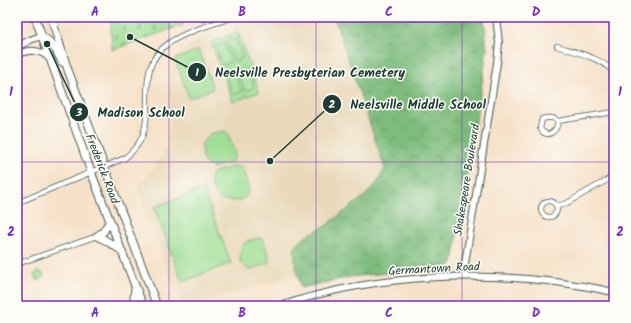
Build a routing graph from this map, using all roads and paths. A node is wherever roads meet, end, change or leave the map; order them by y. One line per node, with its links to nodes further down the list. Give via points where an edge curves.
1 (35, 17): 5 (main road, Frederick Road)
2 (51, 17): 10 (main road, Frederick Road)
3 (234, 17): 14 (street, via 176,38 162,48 149,72 146,119 142,136 133,151 125,158)
4 (496, 17): 23 (street, Shakespeare Boulevard, via 498,63)
5 (41, 36): 7 (street); 9 (main road, Frederick Road); 10 (main road, via 52,44)
6 (557, 46): 11 (street, via 599,61)
7 (17, 48)
8 (17, 54): 9 (street, via 37,50)
9 (50, 59): 15 (main road, Frederick Road)
10 (68, 70): 14 (main road, Frederick Road)
11 (614, 73)
12 (614, 112): 13 (street)
13 (558, 121)
14 (104, 167): 15 (street); 28 (main road, Frederick Road)
15 (91, 172): 17 (street); 19 (main road, Frederick Road)
16 (614, 176): 18 (street, via 567,203)
17 (17, 202)
18 (557, 206)
19 (110, 221): 20 (main road); 21 (main road, Frederick Road)
20 (97, 236): 21 (main road); 22 (street)
21 (121, 250): 24 (main road, Frederick Road)
22 (17, 264)
23 (463, 276): 25 (street, Germantown Road, via 539,280); 29 (street, Germantown Road, via 384,282 327,293)
24 (135, 284): 26 (main road); 27 (main road, Frederick Road)
25 (614, 292)
26 (136, 306)
27 (143, 306)
28 (158, 306)
29 (280, 306)

